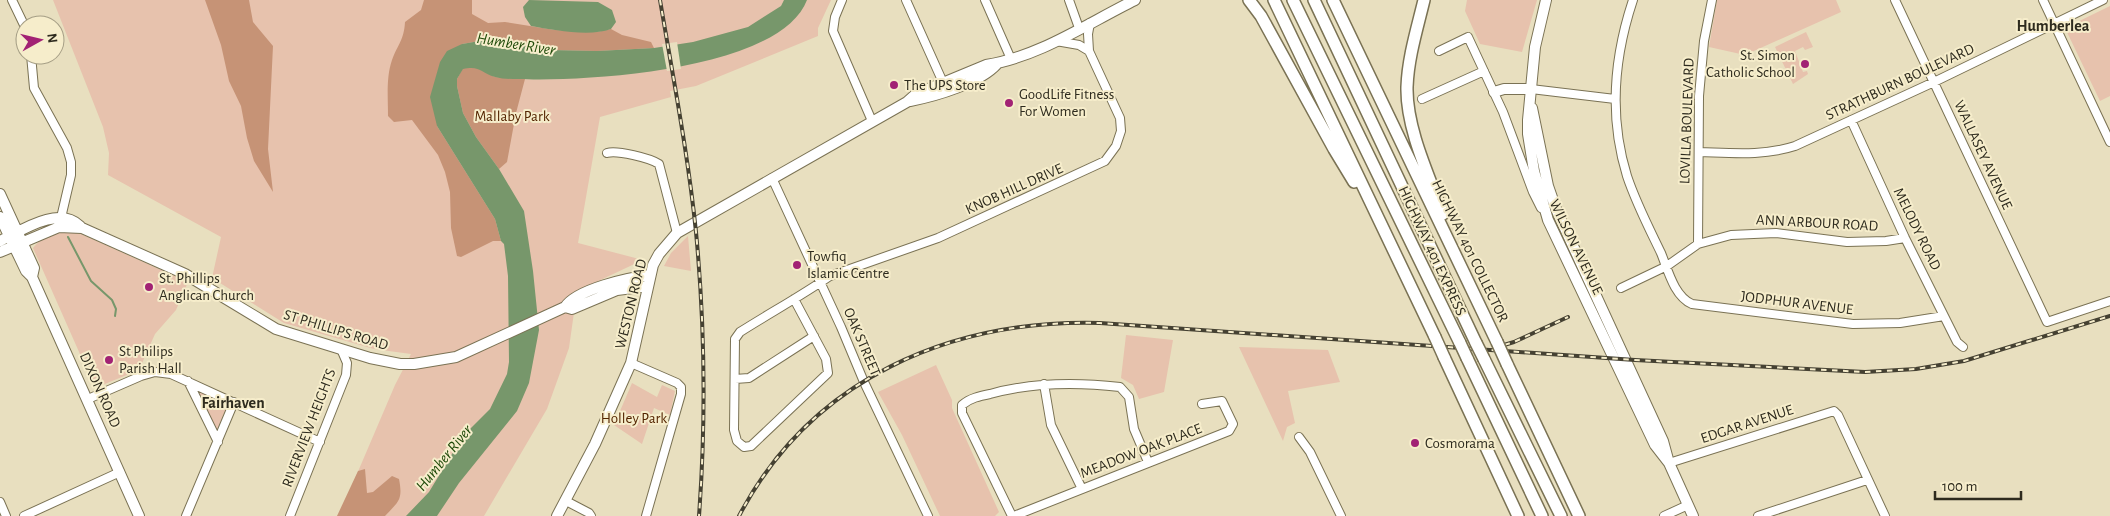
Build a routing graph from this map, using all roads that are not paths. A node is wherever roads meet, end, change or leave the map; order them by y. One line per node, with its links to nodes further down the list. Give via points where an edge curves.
1 (12, 0): 19 (street)
2 (842, 0): 36 (street, via 833,31)
3 (906, 0): 30 (street)
4 (985, 0): 26 (street)
5 (1069, 0): 22 (street)
6 (1135, 0): 20 (main road, WESTON ROAD)
7 (1248, 0): 45 (highway, via 1261,16 1334,149)
8 (1274, 0): 45 (highway)
9 (1294, 0): 75 (highway, HIGHWAY 401 EXPRESS, bridge)
10 (1314, 0): 97 (highway, HIGHWAY 401 EXPRESS, bridge)
11 (1333, 0): 52 (highway, HIGHWAY 401 COLLECTOR)
12 (1424, 0): 52 (highway, via 1408,71 1408,104 1416,140)
13 (1546, 0): 32 (main road, via 1535,46)
14 (1633, 0): 34 (street, JODPHUR AVENUE, via 1620,44)
15 (1712, 0): 38 (street, LOVILLA BOULEVARD, via 1701,74)
16 (1894, 0): 29 (street, WALLASEY AVENUE)
17 (2043, 0): 21 (street)
18 (2102, 0): 21 (street, STRATHBURN BOULEVARD)
19 (19, 15)
20 (1090, 23): 22 (main road, WESTON ROAD); 24 (street, KNOB HILL DRIVE)
21 (2054, 23): 29 (street, STRATHBURN BOULEVARD); 37 (street)
22 (1079, 28): 23 (main road, WESTON ROAD)
23 (1056, 41): 24 (street, via 1079,45); 26 (main road, WESTON ROAD)
24 (1089, 51): 54 (street, KNOB HILL DRIVE, via 1120,118 1121,131 1116,146 1105,161 938,238 830,276)
25 (1439, 52): 28 (street, WILSON AVENUE, via 1468,37)
26 (1011, 59): 30 (main road, WESTON ROAD, via 997,64 990,73)
27 (32, 65): 44 (street, via 34,88 68,148 71,162)
28 (1484, 71): 31 (street, WILSON AVENUE); 33 (street)
29 (1934, 82): 35 (street, STRATHBURN BOULEVARD); 57 (street, WALLASEY AVENUE, via 2047,322)
30 (945, 86): 36 (main road, WESTON ROAD)
31 (1494, 92): 32 (main road, via 1504,89); 43 (street, WILSON AVENUE, via 1514,137 1532,192)
32 (1531, 94): 34 (street); 43 (main road, via 1528,134 1534,171); 74 (main road, WILSON AVENUE, via 1548,186 1556,209 1663,441)
33 (1422, 99)
34 (1615, 99): 51 (street, JODPHUR AVENUE, via 1618,134 1627,174 1638,206)
35 (1851, 120): 38 (street, STRATHBURN BOULEVARD, via 1777,151); 47 (street, MELODY ROAD)
36 (872, 121): 40 (main road, WESTON ROAD)
37 (2110, 142)
38 (1700, 152): 49 (street, LOVILLA BOULEVARD)
39 (607, 153): 46 (street, via 618,152 659,164)
40 (772, 178): 46 (main road, WESTON ROAD); 54 (street, OAK STREET)
41 (0, 194): 48 (main road, DIXON ROAD)
42 (0, 217): 48 (main road, DIXON ROAD)
43 (1548, 220): 74 (main road, WILSON AVENUE, via 1655,445)
44 (60, 222): 48 (main road, ST PHILLIPS ROAD); 61 (main road, ST PHILLIPS ROAD, via 82,228 184,274 276,329)
45 (1384, 230): 72 (highway, bridge)
46 (677, 233): 53 (main road, WESTON ROAD, via 659,254)
47 (1905, 238): 49 (street, ANN ARBOUR ROAD, via 1847,242 1758,233 1731,235); 58 (street, MELODY ROAD)
48 (13, 240): 50 (main road, ST PHILLIPS ROAD); 66 (main road, DIXON ROAD)
49 (1698, 244): 51 (street, ANN ARBOUR ROAD)
50 (0, 252)
51 (1667, 266): 55 (street, ANN ARBOUR ROAD); 58 (street, JODPHUR AVENUE, via 1681,295 1692,304 1853,324 1891,324)
52 (1466, 276): 98 (highway, HIGHWAY 401 COLLECTOR, bridge)
53 (649, 280): 61 (main road, ST PHILLIPS ROAD, via 572,309 561,309 456,356 414,364 385,361); 62 (main road, WESTON ROAD)
54 (820, 283): 56 (street, KNOB HILL DRIVE); 90 (street, OAK STREET)
55 (1621, 288)
56 (794, 299): 59 (street); 63 (street, KNOB HILL DRIVE, via 738,334 735,339)
57 (2110, 301)
58 (1944, 316): 60 (street, MELODY ROAD, via 1957,342)
59 (814, 336): 63 (street, via 749,378); 63 (street, via 827,363 826,376 751,446 744,447 735,435)
60 (1963, 347)
61 (341, 350): 71 (street, RIVERVIEW HEIGHTS, via 347,363 346,375)
62 (632, 362): 79 (main road, WESTON ROAD); 89 (street, via 681,387)
63 (735, 379)
64 (188, 382): 66 (street, via 171,374 155,372); 67 (street); 70 (street)
65 (1044, 384): 73 (street, via 1086,383 1120,387 1129,397 1134,429); 78 (street, via 1051,425); 91 (street, via 1009,388 968,400 962,405 962,413)
66 (88, 399): 76 (main road, DIXON ROAD)
67 (234, 402): 70 (street); 71 (street)
68 (1202, 404): 73 (street, MEADOW OAK PLACE, via 1222,401 1232,424 1228,431)
69 (1299, 437): 92 (street, via 1310,452)
70 (218, 442): 85 (street)
71 (320, 442): 86 (street, RIVERVIEW HEIGHTS)
72 (1484, 445): 93 (highway); 94 (highway)
73 (1148, 462): 78 (street, MEADOW OAK PLACE)
74 (1669, 463): 77 (street, EDGAR AVENUE, via 1834,411); 81 (main road, WILSON AVENUE)
75 (1520, 471): 95 (highway); 96 (highway, HIGHWAY 401 EXPRESS)
76 (120, 472): 83 (street); 84 (main road, DIXON ROAD)
77 (1867, 480): 101 (street); 102 (street)
78 (1082, 489): 91 (street, MEADOW OAK PLACE)
79 (566, 501): 87 (main road, WESTON ROAD); 88 (street)
80 (0, 502): 82 (street)
81 (1688, 505): 99 (street); 100 (main road, WILSON AVENUE)
82 (6, 516)
83 (24, 516)
84 (140, 516)
85 (186, 516)
86 (290, 516)
87 (557, 516)
88 (591, 516)
89 (646, 516)
90 (928, 516)
91 (1013, 516)
92 (1341, 516)
93 (1512, 516)
94 (1518, 516)
95 (1536, 516)
96 (1542, 516)
97 (1561, 516)
98 (1580, 516)
99 (1664, 516)
100 (1694, 516)
101 (1758, 516)
102 (1885, 516)

